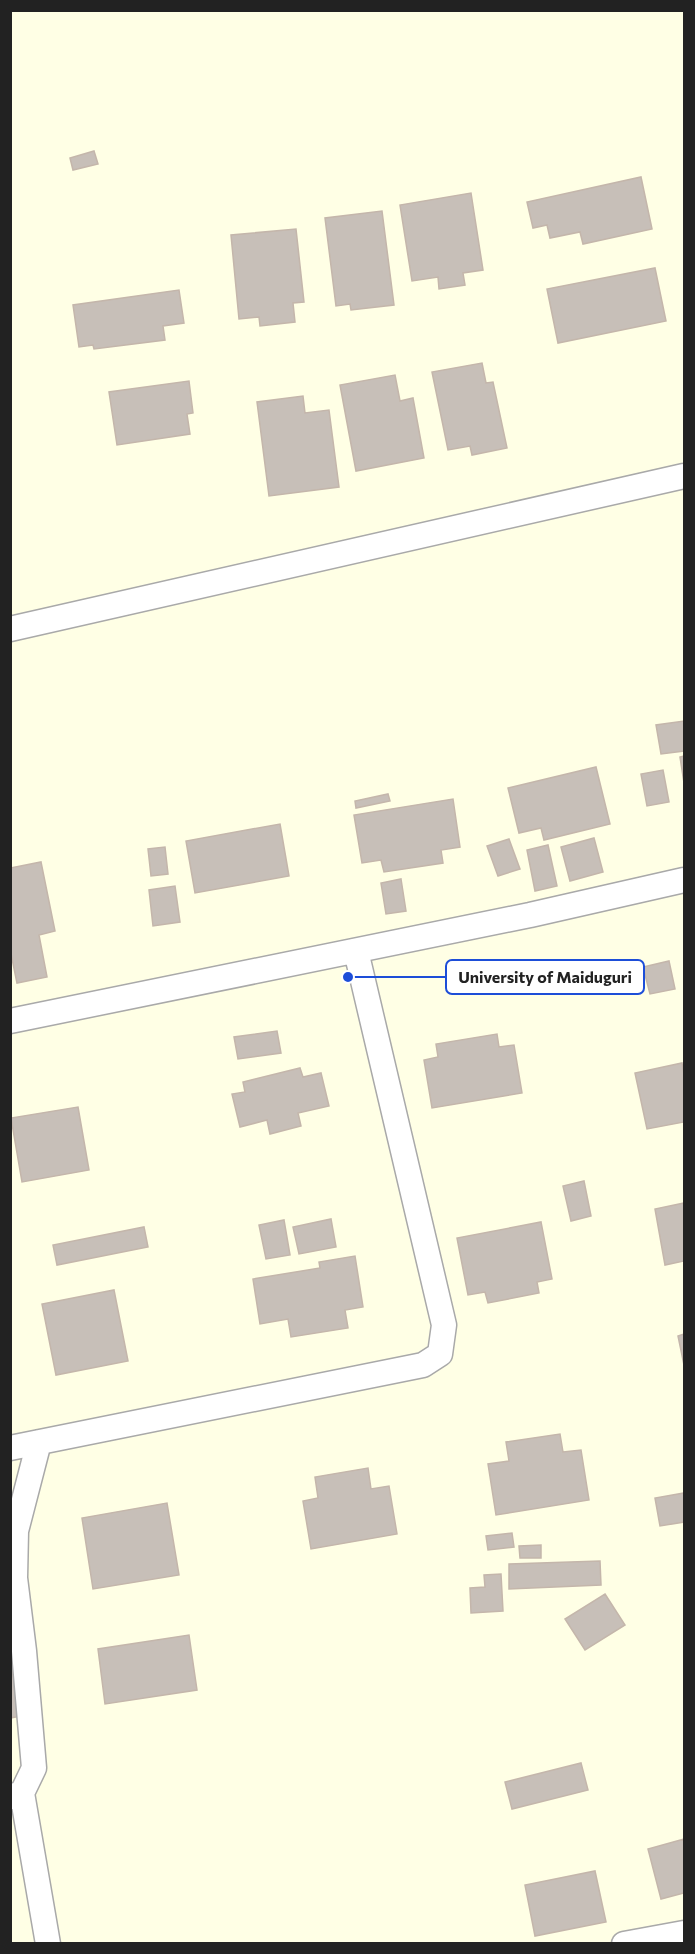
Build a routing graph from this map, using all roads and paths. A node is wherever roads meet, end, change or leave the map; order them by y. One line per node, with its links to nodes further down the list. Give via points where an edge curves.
1 (684, 476): 2 (street)
2 (10, 629)
3 (684, 880): 4 (street)
4 (356, 951): 5 (street); 6 (street, via 444,1326 440,1354 423,1365)
5 (10, 1021)
6 (39, 1442): 7 (street); 8 (street, via 16,1531 15,1578 34,1768)
7 (10, 1448)
8 (16, 1795): 10 (street)
9 (684, 1933): 11 (street)
10 (48, 1944)
11 (624, 1944)

